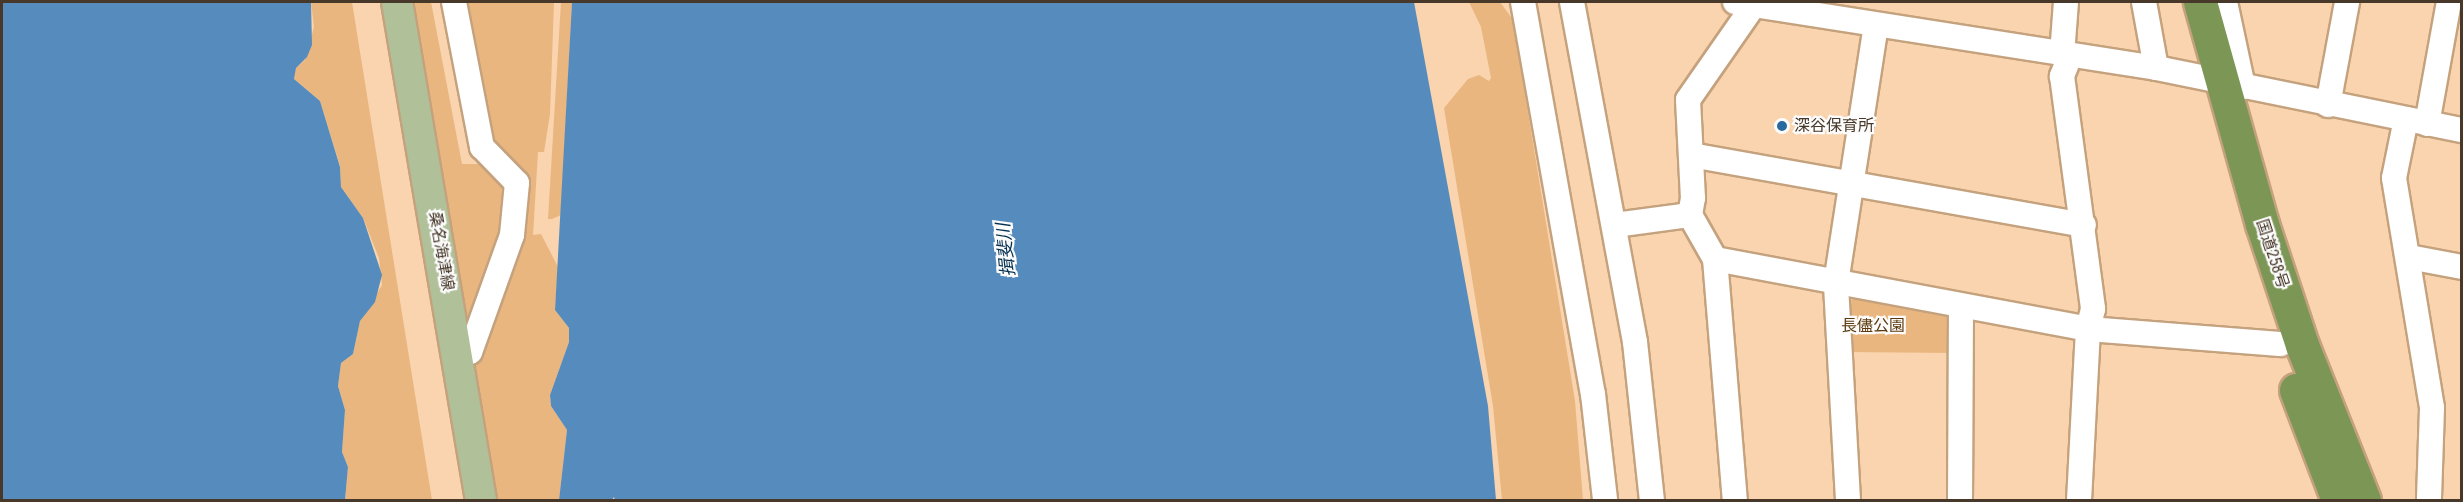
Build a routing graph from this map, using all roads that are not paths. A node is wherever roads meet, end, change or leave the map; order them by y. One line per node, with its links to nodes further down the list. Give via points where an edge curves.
1 (397, 2): 32 (main road, 桑名海津線)
2 (454, 2): 32 (street, via 482,147 517,183 512,235 470,352)
3 (1523, 2): 34 (street, via 1593,394)
4 (1572, 2): 23 (street)
5 (2066, 2): 14 (street)
6 (2144, 2): 15 (street)
7 (2178, 2): 16 (highway, 国道258号)
8 (2200, 2): 16 (highway, 国道258号)
9 (2225, 2): 16 (street)
10 (2348, 2): 17 (street)
11 (1748, 3): 13 (street); 20 (street, via 1688,100)
12 (2453, 7): 18 (street)
13 (1876, 26): 14 (street); 21 (street)
14 (2066, 56): 15 (street); 24 (street, via 2062,75)
15 (2157, 68): 16 (street)
16 (2220, 82): 17 (street); 31 (highway, 国道258号); 41 (highway, 国道258号, via 2302,345)
17 (2328, 105): 18 (street)
18 (2416, 121): 19 (street); 25 (street, via 2394,178)
19 (2462, 130)
20 (1691, 155): 21 (street); 22 (street)
21 (1854, 184): 24 (street); 28 (street)
22 (1690, 215): 23 (street); 26 (street)
23 (1615, 225): 35 (street, via 1635,342)
24 (2084, 225): 30 (street, via 2093,309)
25 (2409, 257): 27 (street); 42 (street, via 2407,273 2416,303 2432,408)
26 (1715, 259): 28 (street); 36 (street)
27 (2462, 267)
28 (1836, 283): 29 (street); 37 (street)
29 (1961, 307): 30 (street); 38 (street)
30 (2088, 329): 31 (street); 39 (street)
31 (2280, 344): 40 (highway, 国道258号)
32 (459, 356): 33 (main road, 桑名海津線)
33 (481, 501)
34 (1605, 501)
35 (1652, 501)
36 (1735, 501)
37 (1848, 501)
38 (1960, 501)
39 (2079, 501)
40 (2338, 501)
41 (2364, 501)
42 (2429, 501)

